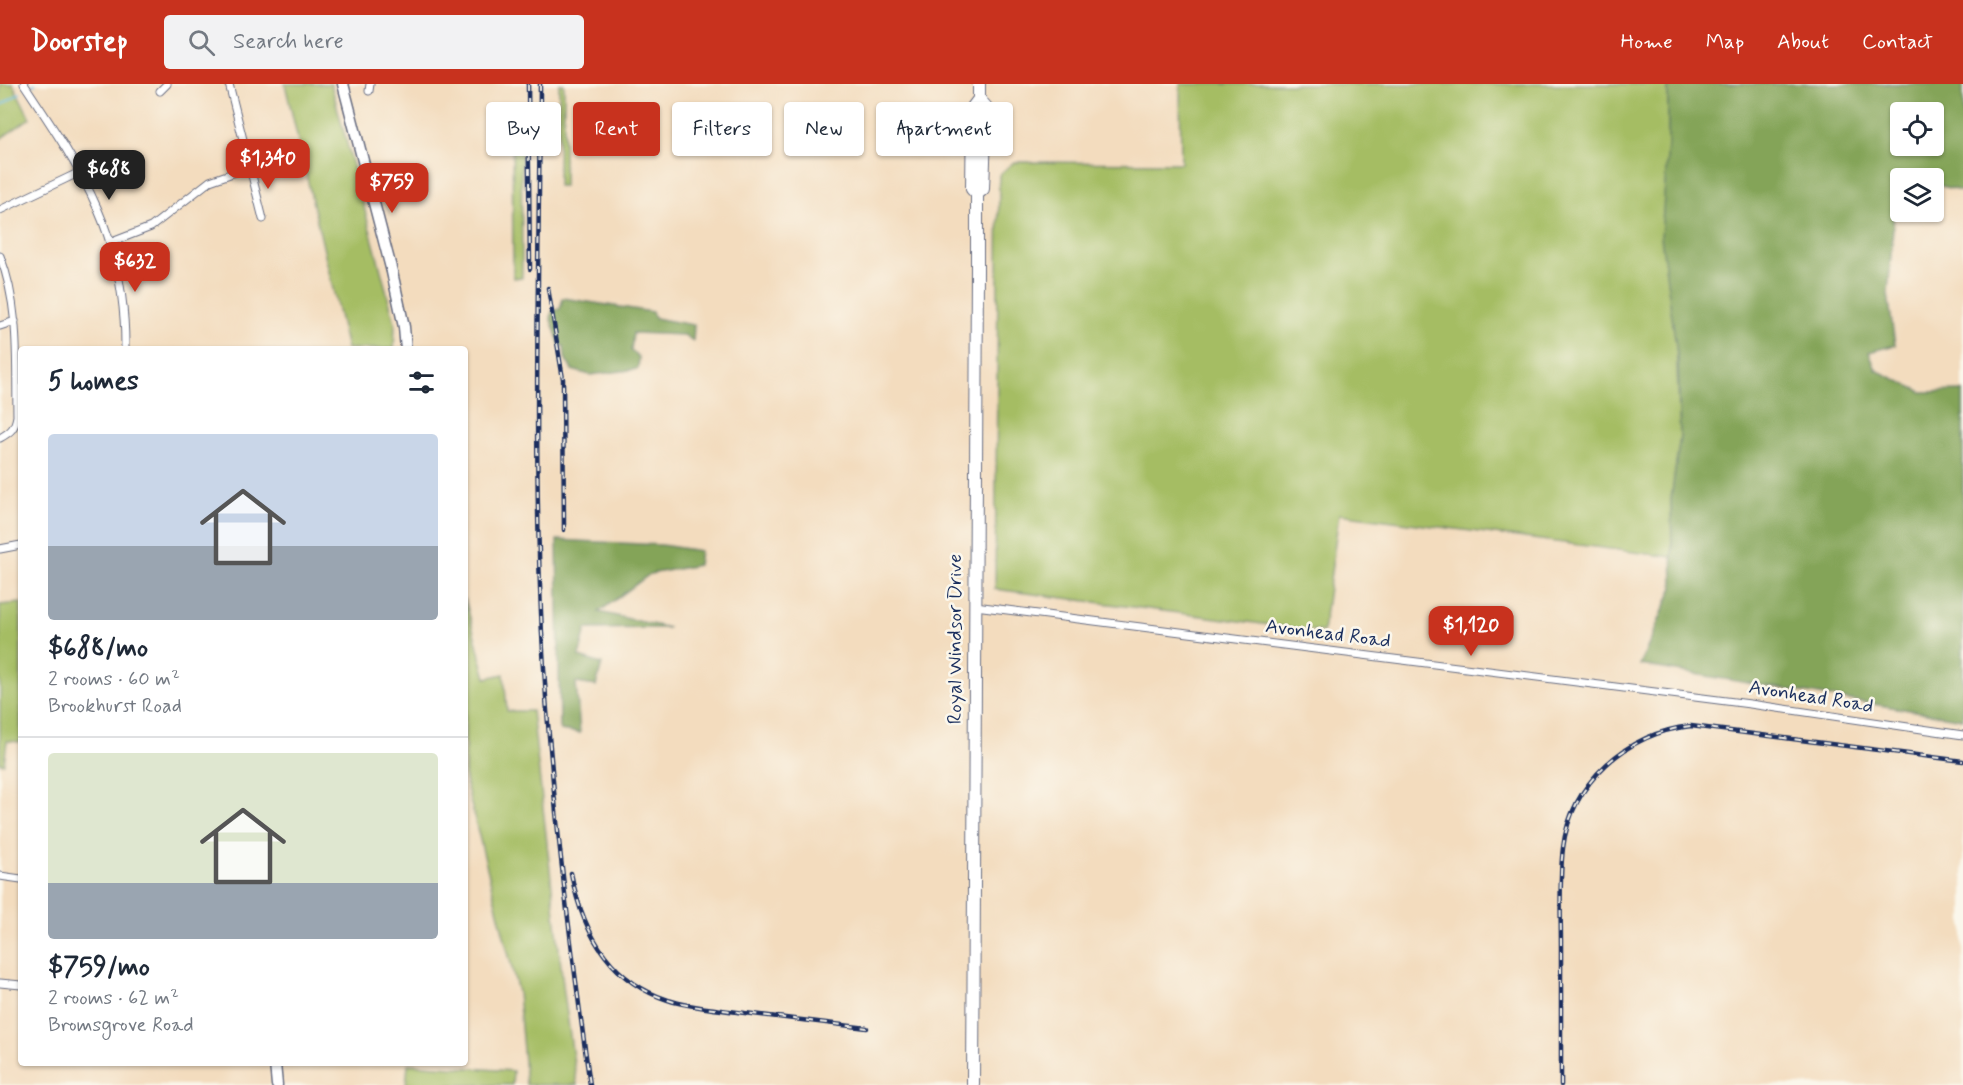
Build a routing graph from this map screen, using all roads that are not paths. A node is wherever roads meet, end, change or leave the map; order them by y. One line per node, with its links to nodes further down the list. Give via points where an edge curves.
1 (24, 84): 8 (street)
2 (167, 84): 6 (street)
3 (229, 84): 7 (street)
4 (343, 84): 16 (street, via 392,272)
5 (979, 84): 20 (main road, Royal Windsor Drive, via 979,99 973,106 972,189 977,194)
6 (160, 91)
7 (250, 167): 10 (street); 11 (street, via 210,181 152,227)
8 (80, 172): 9 (street); 11 (street)
9 (0, 210)
10 (263, 219)
11 (112, 242): 15 (street, via 121,280)
12 (0, 256): 13 (street)
13 (15, 321): 14 (street); 17 (street, via 15,426)
14 (0, 326)
15 (125, 346)
16 (406, 346)
17 (0, 438)
18 (18, 546): 19 (street)
19 (0, 549)
20 (975, 606): 21 (street, Avonhead Road, via 1750,704); 28 (main road, Royal Windsor Drive)
21 (1963, 735)
22 (0, 876): 23 (street)
23 (18, 879)
24 (0, 983): 25 (street)
25 (18, 985)
26 (275, 1066): 27 (street)
27 (278, 1085)
28 (973, 1085)

